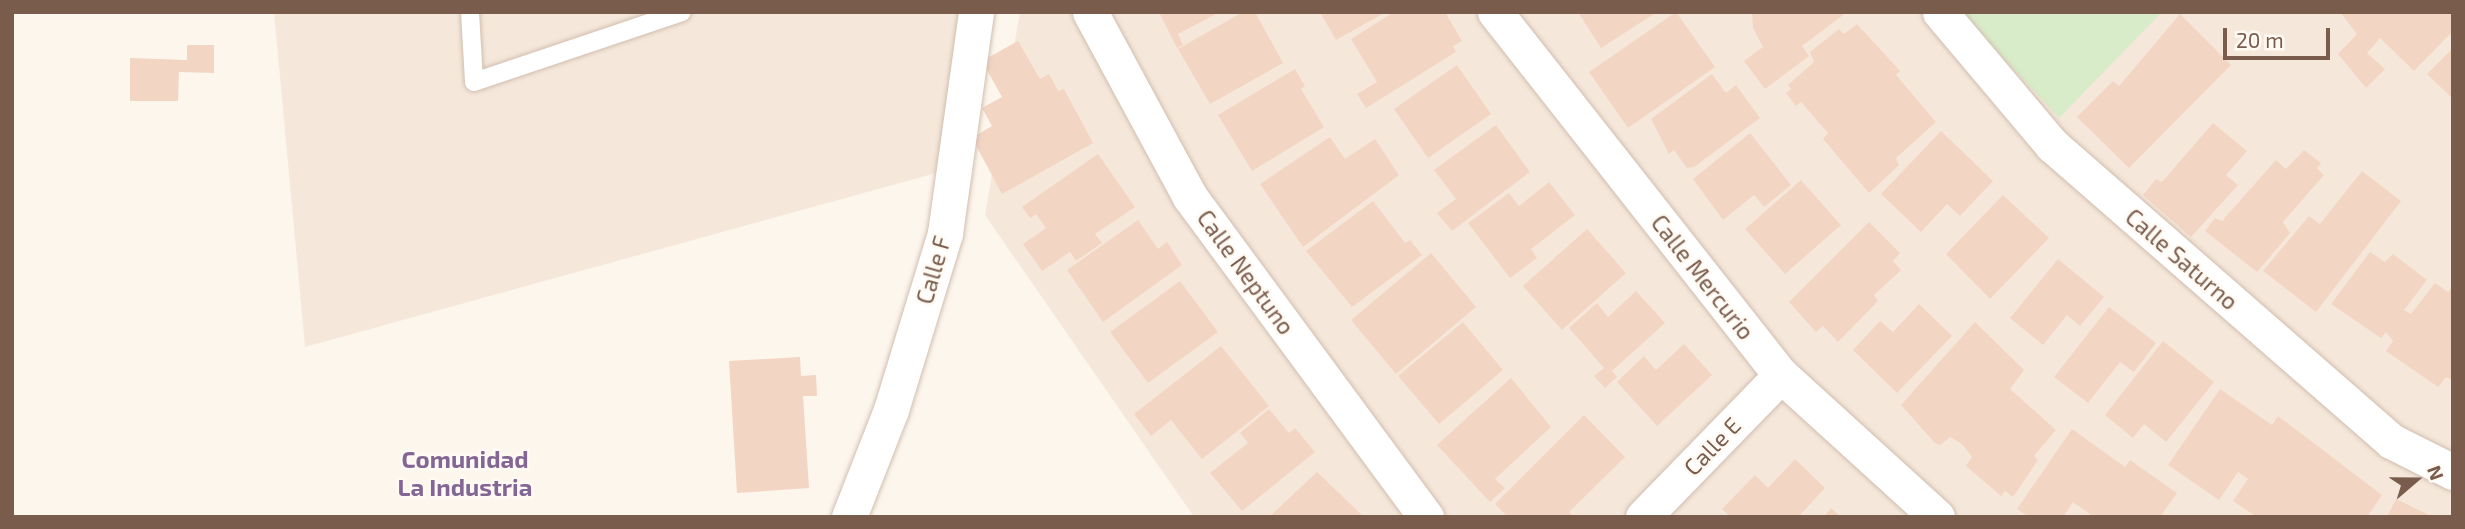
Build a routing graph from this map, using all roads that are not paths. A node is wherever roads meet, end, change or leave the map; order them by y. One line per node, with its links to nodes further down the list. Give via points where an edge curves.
1 (470, 12): 2 (lane, via 474,82)
2 (682, 12)
3 (976, 12): 9 (street, Calle F, via 945,233 891,410)
4 (1090, 12): 10 (street, Calle Neptuno, via 1191,197)
5 (1495, 12): 7 (street, Calle Mercurio)
6 (1940, 12): 8 (street, Calle Saturno, via 2052,145 2391,440)
7 (1781, 375): 11 (street, Calle E); 12 (street, Calle Mercurio)
8 (2453, 472)
9 (849, 517)
10 (1426, 517)
11 (1643, 517)
12 (1937, 517)

